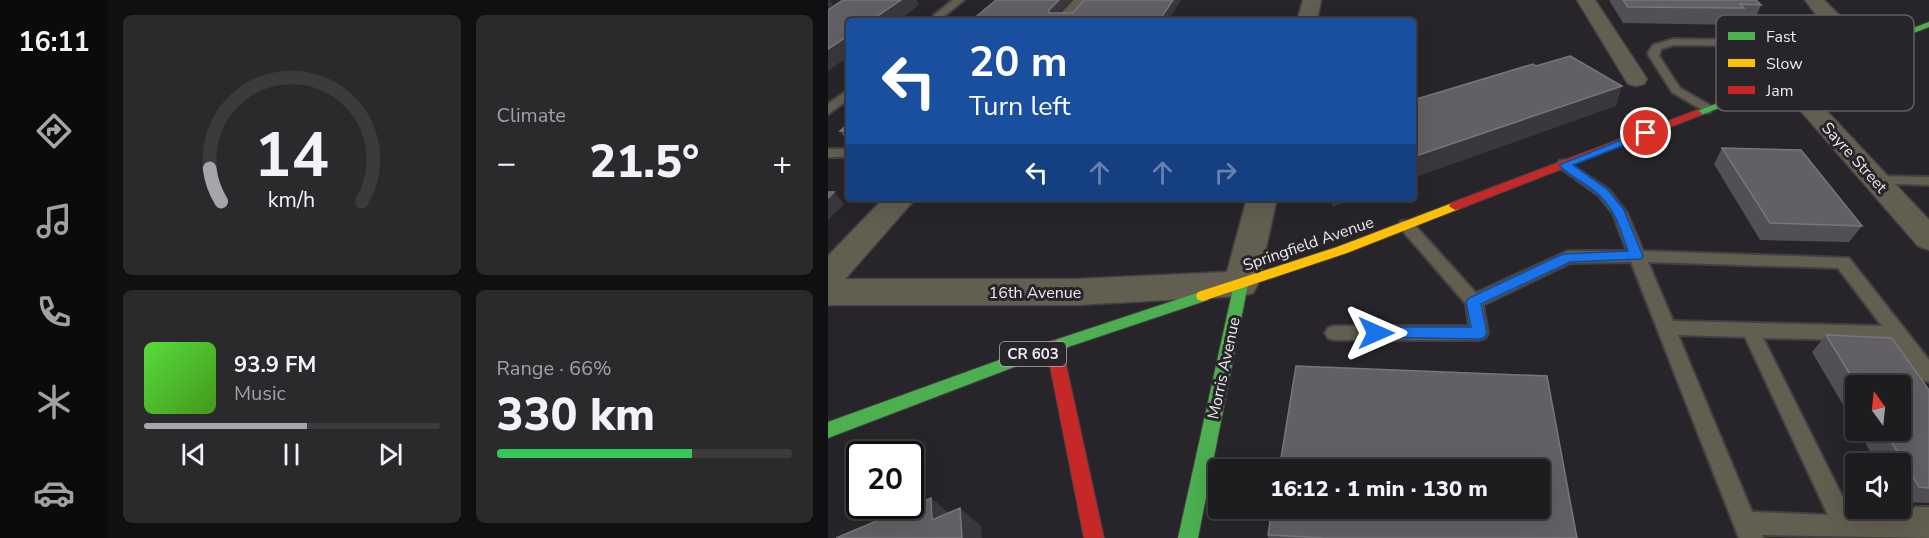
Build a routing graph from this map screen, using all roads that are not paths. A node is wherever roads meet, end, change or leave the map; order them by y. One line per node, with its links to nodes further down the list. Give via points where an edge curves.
1 (959, 0): 7 (lane)
2 (1084, 0): 8 (street)
3 (1312, 0): 9 (street)
4 (1586, 0): 13 (street)
5 (1814, 0): 6 (street)
6 (1829, 15)
7 (938, 18)
8 (1067, 18)
9 (1307, 18)
10 (1929, 24): 11 (main road, Springfield Avenue / CR 603)
11 (1914, 30)
12 (1716, 42): 16 (lane, via 1674,42 1657,46 1653,53 1676,90)
13 (1636, 79)
14 (846, 95): 17 (lane)
15 (1716, 106): 16 (main road, Springfield Avenue / CR 603)
16 (1707, 109): 21 (main road, Springfield Avenue / CR 603)
17 (828, 110)
18 (1813, 111): 22 (street, Sayre Street)
19 (828, 153): 20 (lane)
20 (846, 153)
21 (1564, 165): 26 (main road, Springfield Avenue / CR 603); 28 (lane, via 1604,193 1620,213)
22 (1875, 180): 23 (lane); 27 (street, Sayre Street)
23 (1929, 181)
24 (898, 201): 29 (street)
25 (1261, 201): 30 (street, Morris Avenue)
26 (1406, 225): 30 (main road, Springfield Avenue / CR 603); 32 (lane)
27 (1929, 239)
28 (1636, 256): 32 (lane, via 1568,257); 33 (lane); 36 (lane, via 1843,262)
29 (828, 277)
30 (1241, 284): 31 (street, 16th Avenue, via 1076,292); 37 (main road, Springfield Avenue / CR 603); 46 (main road, Morris Avenue)
31 (828, 292)
32 (1474, 302): 35 (lane, via 1479,333)
33 (1666, 328): 34 (lane); 42 (lane)
34 (1751, 331): 36 (lane); 41 (lane)
35 (1334, 333)
36 (1898, 334): 38 (lane, via 1912,352 1903,363)
37 (1054, 346): 39 (main road, Springfield Avenue / CR 603); 45 (main road)
38 (1926, 383)
39 (828, 430)
40 (1929, 519): 43 (lane, via 1916,519)
41 (1846, 528): 42 (lane); 43 (lane)
42 (1748, 530)
43 (1894, 531): 44 (lane)
44 (1929, 531)
45 (1094, 538)
46 (1188, 538)

